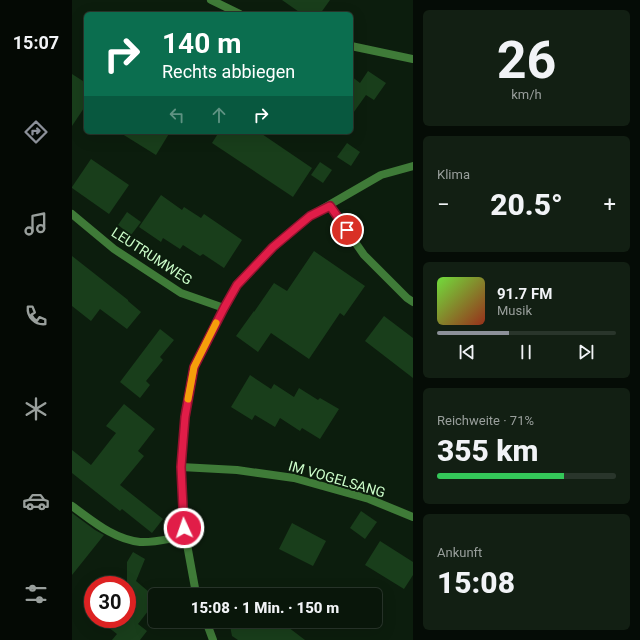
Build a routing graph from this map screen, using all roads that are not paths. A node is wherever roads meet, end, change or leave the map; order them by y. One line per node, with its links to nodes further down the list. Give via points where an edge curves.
1 (211, 0): 2 (street)
2 (236, 12)
3 (353, 46): 4 (street)
4 (413, 59)
5 (413, 166): 6 (street, via 380,175)
6 (330, 206): 8 (street, via 364,255); 9 (street, via 310,216 273,247 237,285)
7 (72, 214): 9 (street, LEUTRUMWEG, via 114,249 181,293)
8 (413, 302)
9 (224, 308): 10 (street, via 194,367 185,417)
10 (181, 467): 12 (street, IM VOGELSANG, via 237,470 294,478 369,499); 13 (street)
11 (72, 506): 13 (street, via 117,537 140,542)
12 (413, 517)
13 (186, 536): 14 (street)
14 (196, 588)
15 (209, 628): 16 (street)
16 (213, 640)

